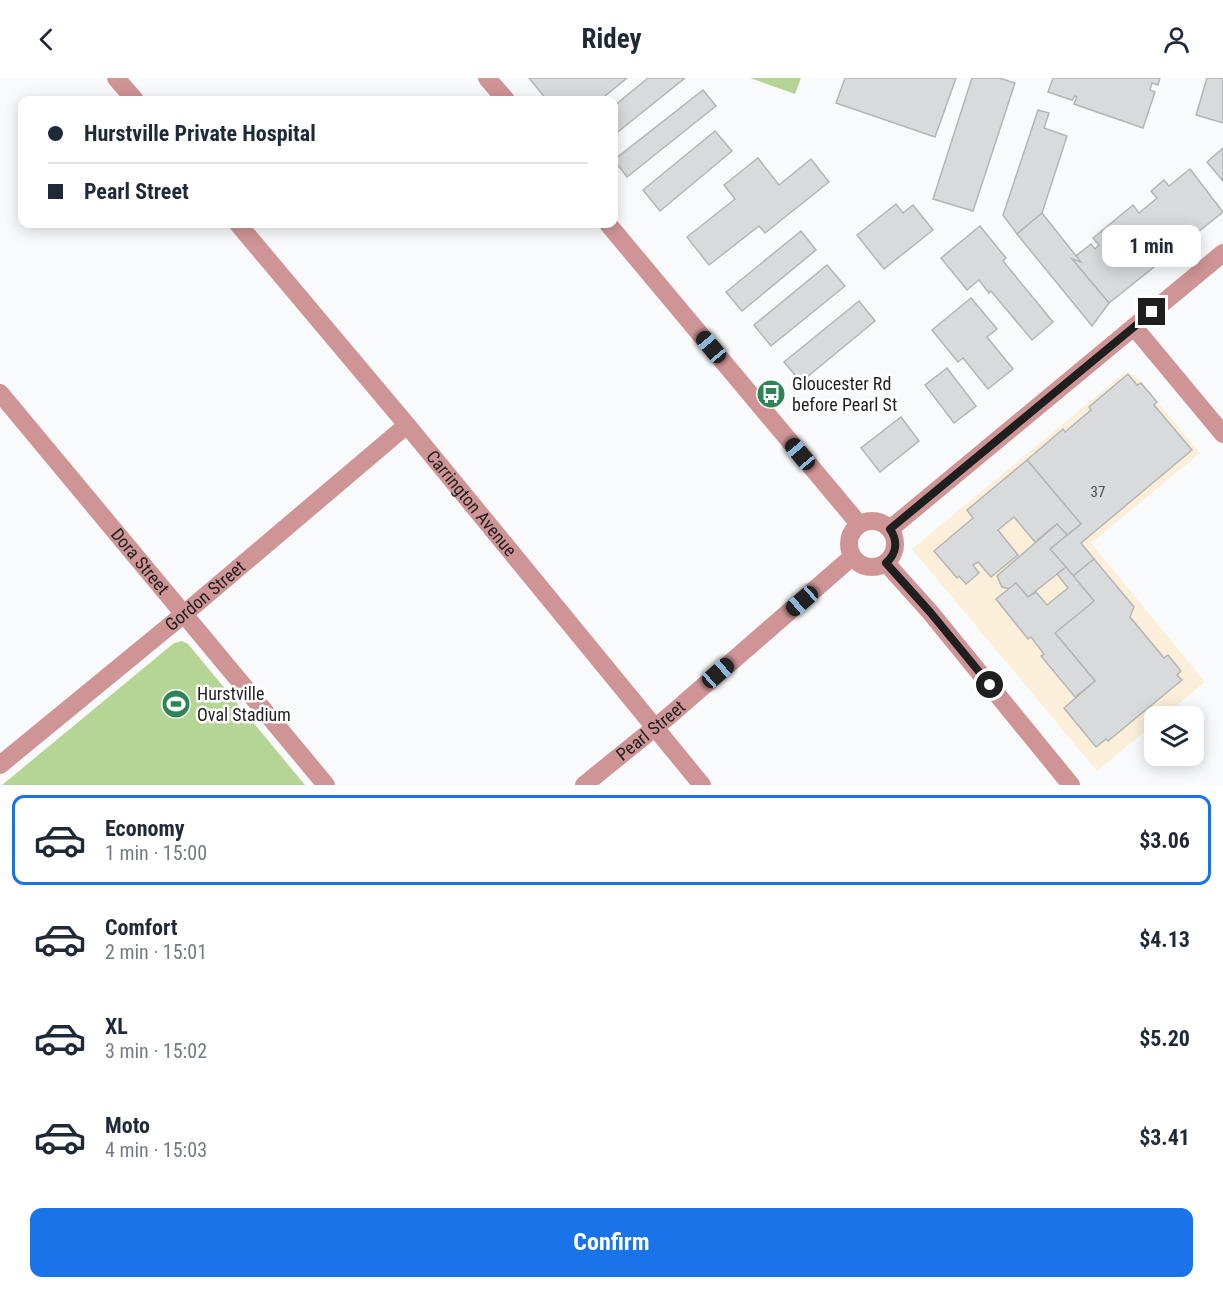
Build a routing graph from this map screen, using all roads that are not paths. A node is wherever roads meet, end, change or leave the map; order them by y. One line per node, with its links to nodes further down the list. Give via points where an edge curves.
1 (116, 78): 3 (street)
2 (487, 78): 4 (street)
3 (132, 96)
4 (503, 96)
5 (241, 228): 10 (street, Carrington Avenue)
6 (611, 228): 12 (street)
7 (1223, 253): 8 (street)
8 (1134, 327): 11 (street); 13 (street)
9 (0, 393): 16 (street, Dora Street)
10 (407, 424): 16 (street, Gordon Street); 17 (street, Carrington Avenue)
11 (1223, 434)
12 (859, 524): 13 (street, via 878,521); 14 (street, via 848,543)
13 (890, 529): 15 (street, via 896,543 892,558)
14 (852, 557): 15 (street, via 871,568); 17 (street, Pearl Street)
15 (886, 563): 22 (street)
16 (184, 614): 18 (street, Gordon Street); 19 (street, Dora Street)
17 (655, 728): 20 (street, Pearl Street); 21 (street, Carrington Avenue)
18 (0, 765)
19 (326, 785)
20 (584, 785)
21 (702, 785)
22 (1071, 785)

